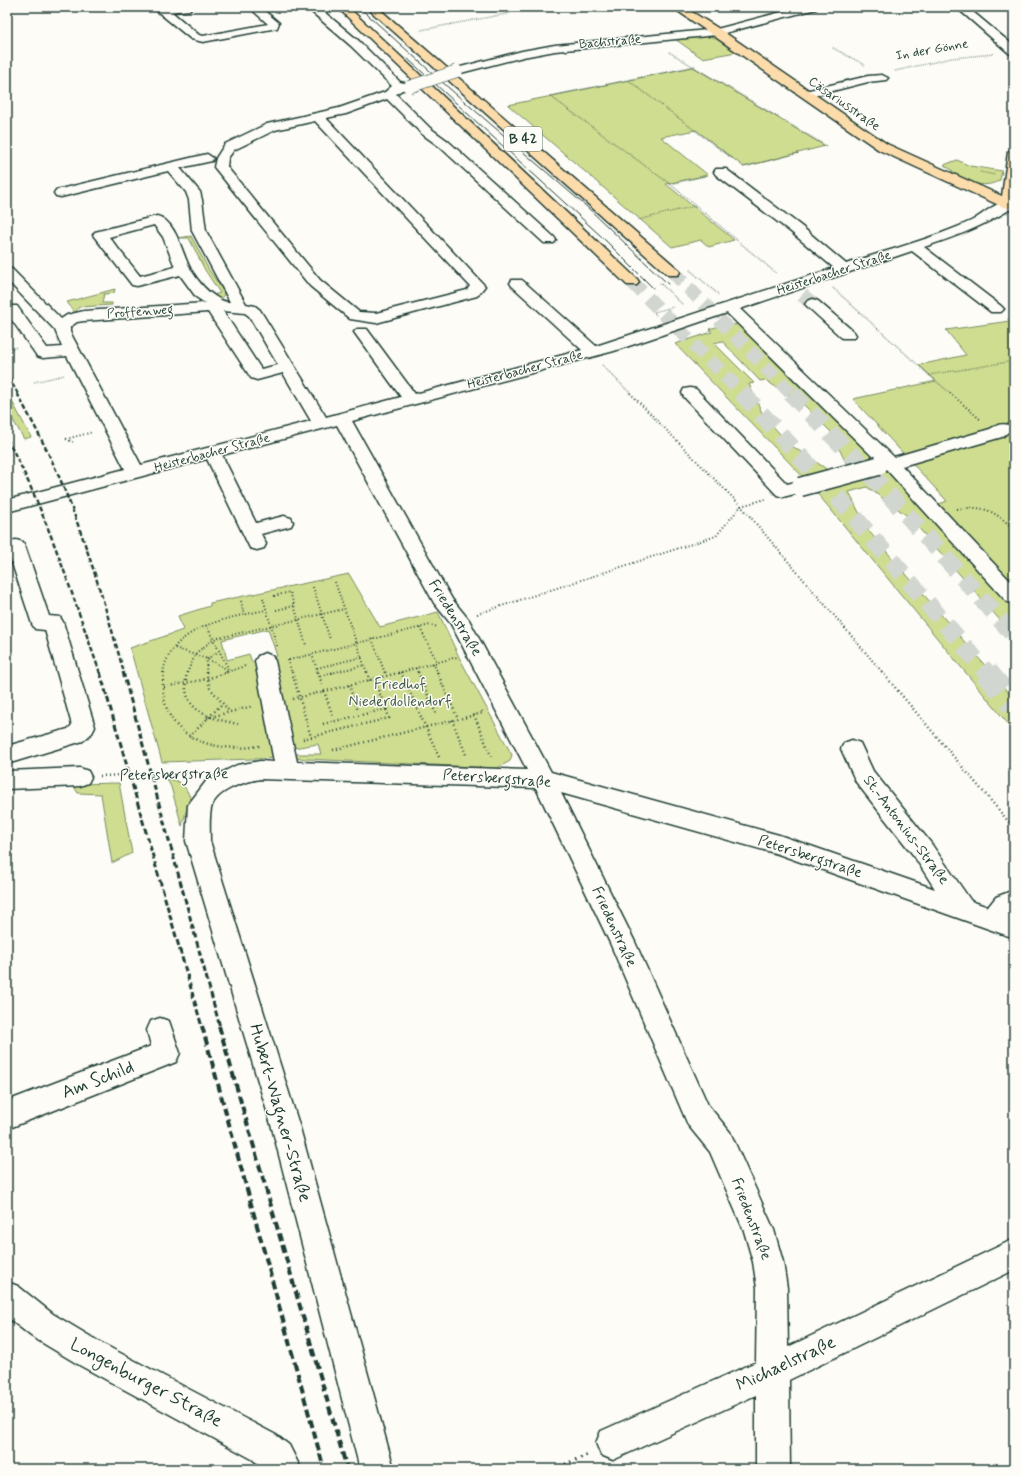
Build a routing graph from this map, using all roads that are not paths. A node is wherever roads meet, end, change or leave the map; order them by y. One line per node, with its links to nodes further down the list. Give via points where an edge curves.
1 (189, 7): 9 (street)
2 (254, 7): 9 (street, via 274,23 273,26 202,39 195,37)
3 (311, 7): 13 (street, via 364,50)
4 (342, 7): 34 (main road, B 42)
5 (371, 7): 33 (main road, B 42)
6 (677, 7): 10 (main road, Cäsariusstraße)
7 (812, 7): 10 (street, Bachstraße)
8 (961, 7): 11 (street)
9 (159, 8)
10 (717, 32): 13 (street, Bachstraße, bridge, via 585,44 522,54); 14 (main road, Cäsariusstraße)
11 (1011, 47)
12 (882, 78): 14 (street, In der Gönne)
13 (399, 89): 15 (street, Bachstraße, via 342,111); 28 (street, via 426,131 444,144)
14 (805, 94): 21 (main road, Cäsariusstraße, via 883,147)
15 (318, 117): 15 (street, Bachstraße, via 271,127 229,147 220,167 315,283 354,316 376,318 472,293 478,286)
16 (1014, 152): 20 (main road)
17 (207, 158): 18 (street)
18 (171, 167): 22 (street); 25 (street, via 194,192)
19 (720, 172): 31 (street, via 796,229)
20 (1011, 181): 21 (main road, via 1001,187); 23 (main road)
21 (968, 187): 23 (main road, Cäsariusstraße)
22 (61, 193)
23 (1011, 202): 24 (street, Heisterbacher Straße)
24 (966, 228): 26 (street); 29 (street, Heisterbacher Straße, via 949,240)
25 (199, 231): 27 (street); 38 (street, via 218,268 234,291)
26 (980, 235)
27 (170, 236): 30 (street); 30 (street, via 157,220 100,235 138,282)
28 (549, 240)
29 (914, 247): 31 (street, Heisterbacher Straße); 40 (street)
30 (183, 269): 37 (street, via 201,294)
31 (845, 270): 36 (street, Heisterbacher Straße, via 820,278)
32 (7, 272): 42 (street)
33 (673, 272)
34 (632, 282)
35 (517, 283): 46 (street, via 543,307 558,302)
36 (802, 295): 39 (street, Heisterbacher Straße); 44 (street)
37 (217, 307): 38 (street, Proffenweg); 42 (street, Proffenweg, via 84,316 68,320); 47 (street, via 257,375)
38 (240, 307): 47 (street, Proffenweg, via 255,313)
39 (730, 308): 46 (street, Heisterbacher Straße); 53 (street)
40 (996, 308)
41 (12, 309): 45 (street, via 43,352)
42 (62, 329): 45 (street)
43 (362, 332): 49 (street)
44 (848, 335)
45 (73, 351): 54 (street)
46 (597, 351): 49 (street, Heisterbacher Straße)
47 (289, 367): 50 (street, Proffenweg)
48 (690, 393): 53 (street, bridge, via 791,489)
49 (411, 400): 50 (street, Heisterbacher Straße)
50 (332, 421): 52 (street, Heisterbacher Straße); 65 (street, Friedenstraße, via 444,603 449,624)
51 (1000, 431): 53 (street)
52 (212, 452): 54 (street, Heisterbacher Straße); 56 (street, via 253,538)
53 (884, 465): 58 (street, via 936,513)
54 (136, 473): 55 (street, Heisterbacher Straße)
55 (7, 506)
56 (284, 522)
57 (7, 548): 61 (street, via 16,546 42,624 53,622 84,727 75,735)
58 (1014, 597)
59 (275, 658): 62 (street, via 273,702)
60 (852, 749): 68 (street, St.-Antonius-Straße, via 864,776 922,849)
61 (7, 755)
62 (287, 770): 63 (street, Petersbergstraße, via 260,770); 65 (street, Petersbergstraße)
63 (236, 774): 77 (street, Hubert-Wagner-Straße, via 216,786 200,805 198,841 286,1128)
64 (80, 777): 66 (street)
65 (543, 779): 68 (street, Petersbergstraße, via 779,845); 74 (street, Friedenstraße, via 622,942 698,1115 720,1142 758,1230 768,1262 772,1288)
66 (7, 780)
67 (1014, 901): 69 (street, via 1005,904)
68 (963, 910): 69 (street, Petersbergstraße)
69 (1003, 923)
70 (160, 1030): 71 (street, Am Schild, via 166,1053)
71 (7, 1115)
72 (1014, 1254): 74 (street, Michaelstraße)
73 (7, 1297): 76 (street, Longenburger Straße, via 42,1325 92,1356 264,1447 277,1456)
74 (773, 1371): 75 (street, Michaelstraße); 78 (street, Friedenstraße)
75 (612, 1443)
76 (284, 1469)
77 (377, 1469)
78 (772, 1469)

